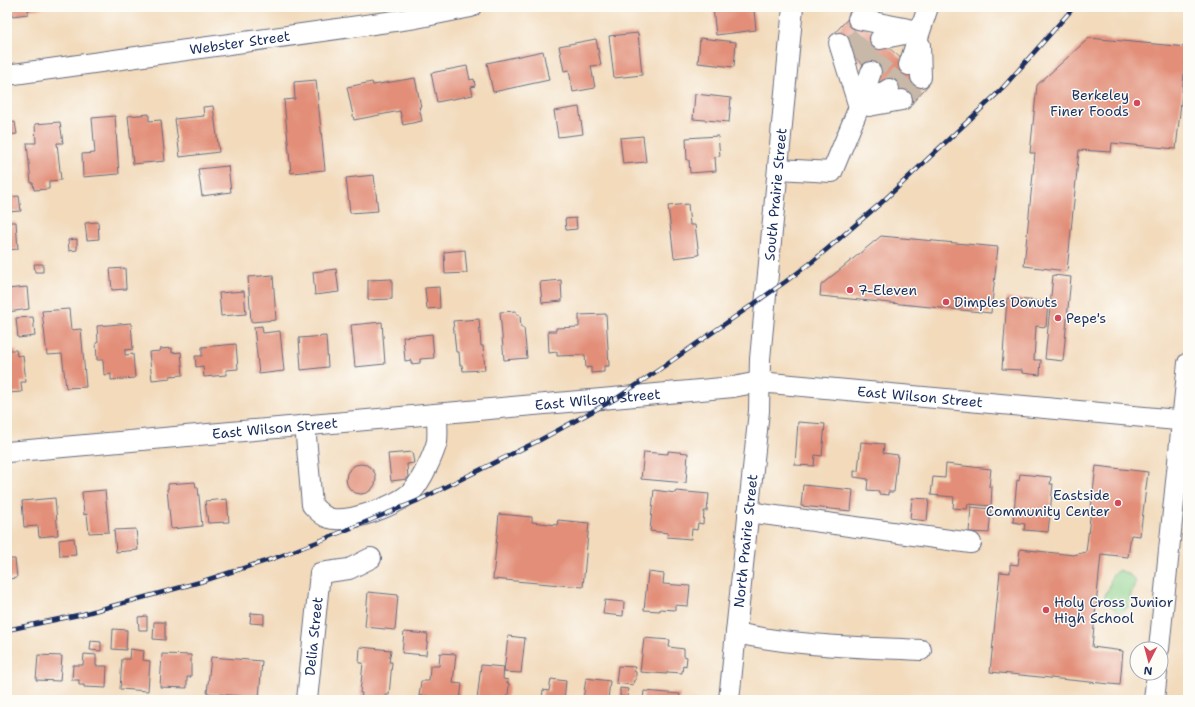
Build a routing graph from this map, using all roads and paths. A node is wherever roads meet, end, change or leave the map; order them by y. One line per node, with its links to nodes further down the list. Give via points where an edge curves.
1 (471, 7): 6 (street, Webster Street, via 416,18)
2 (792, 7): 9 (street, South Prairie Street)
3 (928, 7): 4 (street)
4 (919, 32): 4 (street, via 874,34); 5 (street)
5 (915, 71)
6 (7, 75)
7 (896, 95): 8 (street)
8 (859, 107): 8 (street, via 854,57); 9 (street, via 832,172)
9 (778, 169): 11 (street, South Prairie Street)
10 (1188, 363): 13 (street)
11 (759, 382): 12 (street, East Wilson Street, via 726,388); 13 (street, East Wilson Street); 16 (street, North Prairie Street, via 759,411)
12 (437, 414): 14 (street, East Wilson Street); 14 (street, via 437,441 428,466 412,491 366,515 343,519 329,518 312,505)
13 (1185, 421): 20 (street)
14 (305, 425): 15 (street, East Wilson Street)
15 (7, 452)
16 (748, 512): 17 (street); 19 (street, North Prairie Street)
17 (970, 543)
18 (371, 558): 23 (street, Delia Street, via 349,569 320,573)
19 (736, 634): 21 (street, via 765,640); 24 (street, North Prairie Street)
20 (1160, 641)
21 (921, 650)
22 (1156, 681): 25 (street)
23 (307, 700)
24 (729, 700)
25 (1154, 700)

